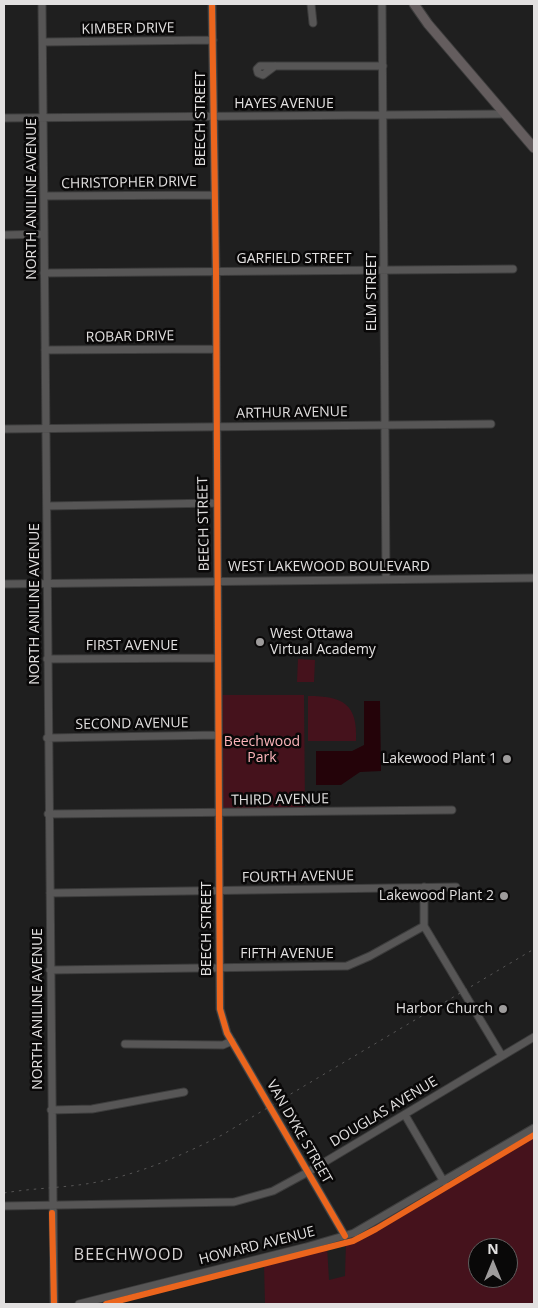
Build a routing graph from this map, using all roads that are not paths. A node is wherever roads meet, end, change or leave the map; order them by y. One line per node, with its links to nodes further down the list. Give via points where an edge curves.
1 (42, 4): 8 (street, NORTH ANILINE AVENUE)
2 (212, 4): 7 (street, BEECH STREET)
3 (310, 4): 6 (street)
4 (382, 4): 10 (street, ELM STREET)
5 (414, 4): 11 (main road)
6 (313, 23)
7 (212, 40): 8 (street, KIMBER DRIVE); 13 (street, BEECH STREET)
8 (43, 42): 15 (street, NORTH ANILINE AVENUE)
9 (274, 66): 10 (street)
10 (383, 66): 12 (street, ELM STREET)
11 (505, 114): 12 (street, HAYES AVENUE); 16 (main road)
12 (383, 116): 13 (street, HAYES AVENUE); 22 (street, ELM STREET)
13 (213, 117): 15 (street, HAYES AVENUE); 17 (street, BEECH STREET)
14 (4, 118): 15 (street, HAYES AVENUE)
15 (44, 118): 18 (street, NORTH ANILINE AVENUE)
16 (534, 148)
17 (214, 195): 18 (street, CHRISTOPHER DRIVE); 23 (street, BEECH STREET)
18 (45, 196): 20 (street, NORTH ANILINE AVENUE)
19 (4, 234): 20 (street)
20 (44, 234): 24 (street, NORTH ANILINE AVENUE)
21 (513, 269): 22 (street, GARFIELD STREET)
22 (384, 271): 23 (street, GARFIELD STREET); 28 (street, ELM STREET)
23 (216, 272): 24 (street, GARFIELD STREET); 25 (street, BEECH STREET)
24 (44, 273): 26 (street, NORTH ANILINE AVENUE)
25 (215, 349): 26 (street, ROBAR DRIVE); 29 (street, BEECH STREET)
26 (45, 350): 30 (street, NORTH ANILINE AVENUE)
27 (491, 424): 28 (street, ARTHUR AVENUE)
28 (385, 425): 29 (street, ARTHUR AVENUE); 35 (street, ELM STREET)
29 (216, 426): 30 (street, ARTHUR AVENUE); 32 (street, BEECH STREET)
30 (46, 428): 31 (street, ARTHUR AVENUE); 33 (street, NORTH ANILINE AVENUE)
31 (4, 429)
32 (216, 503): 33 (street); 36 (street, BEECH STREET)
33 (47, 506): 38 (street, NORTH ANILINE AVENUE)
34 (534, 578): 35 (street, WEST LAKEWOOD BOULEVARD)
35 (386, 579): 36 (street, WEST LAKEWOOD BOULEVARD)
36 (217, 581): 38 (street, WEST LAKEWOOD BOULEVARD); 39 (street, BEECH STREET)
37 (4, 584): 38 (street, WEST LAKEWOOD BOULEVARD)
38 (47, 584): 40 (street, NORTH ANILINE AVENUE)
39 (217, 658): 40 (street, FIRST AVENUE); 41 (street, BEECH STREET)
40 (47, 659): 42 (street, NORTH ANILINE AVENUE)
41 (218, 735): 42 (street, SECOND AVENUE); 44 (street, BEECH STREET)
42 (47, 738): 45 (street, NORTH ANILINE AVENUE)
43 (452, 810): 44 (street, THIRD AVENUE)
44 (218, 813): 45 (street, THIRD AVENUE); 48 (street, BEECH STREET)
45 (48, 814): 49 (street, NORTH ANILINE AVENUE)
46 (424, 887): 47 (street, FOURTH AVENUE); 48 (street, FOURTH AVENUE); 50 (street)
47 (456, 887)
48 (220, 890): 49 (street, FOURTH AVENUE); 51 (street, BEECH STREET)
49 (50, 892): 52 (street, NORTH ANILINE AVENUE)
50 (424, 926): 51 (street, FIFTH AVENUE, via 347,966); 56 (street)
51 (219, 966): 52 (street, FIFTH AVENUE); 54 (street, BEECH STREET, via 222,1022)
52 (50, 970): 58 (street, NORTH ANILINE AVENUE)
53 (534, 1037): 56 (street, DOUGLAS AVENUE)
54 (232, 1041): 55 (street, via 223,1045); 61 (street, VAN DYKE STREET)
55 (125, 1044)
56 (502, 1056): 59 (street, DOUGLAS AVENUE)
57 (184, 1092): 58 (street, via 92,1109)
58 (51, 1110): 64 (street, NORTH ANILINE AVENUE)
59 (405, 1115): 61 (street, DOUGLAS AVENUE); 62 (street)
60 (534, 1128): 62 (street, HOWARD AVENUE)
61 (308, 1172): 64 (street, DOUGLAS AVENUE, via 273,1191 234,1202); 65 (street, VAN DYKE STREET)
62 (444, 1182): 65 (street, HOWARD AVENUE)
63 (4, 1206): 64 (street, DOUGLAS AVENUE)
64 (52, 1212): 66 (street, NORTH ANILINE AVENUE)
65 (345, 1236): 67 (street, HOWARD AVENUE)
66 (54, 1304)
67 (79, 1304)

